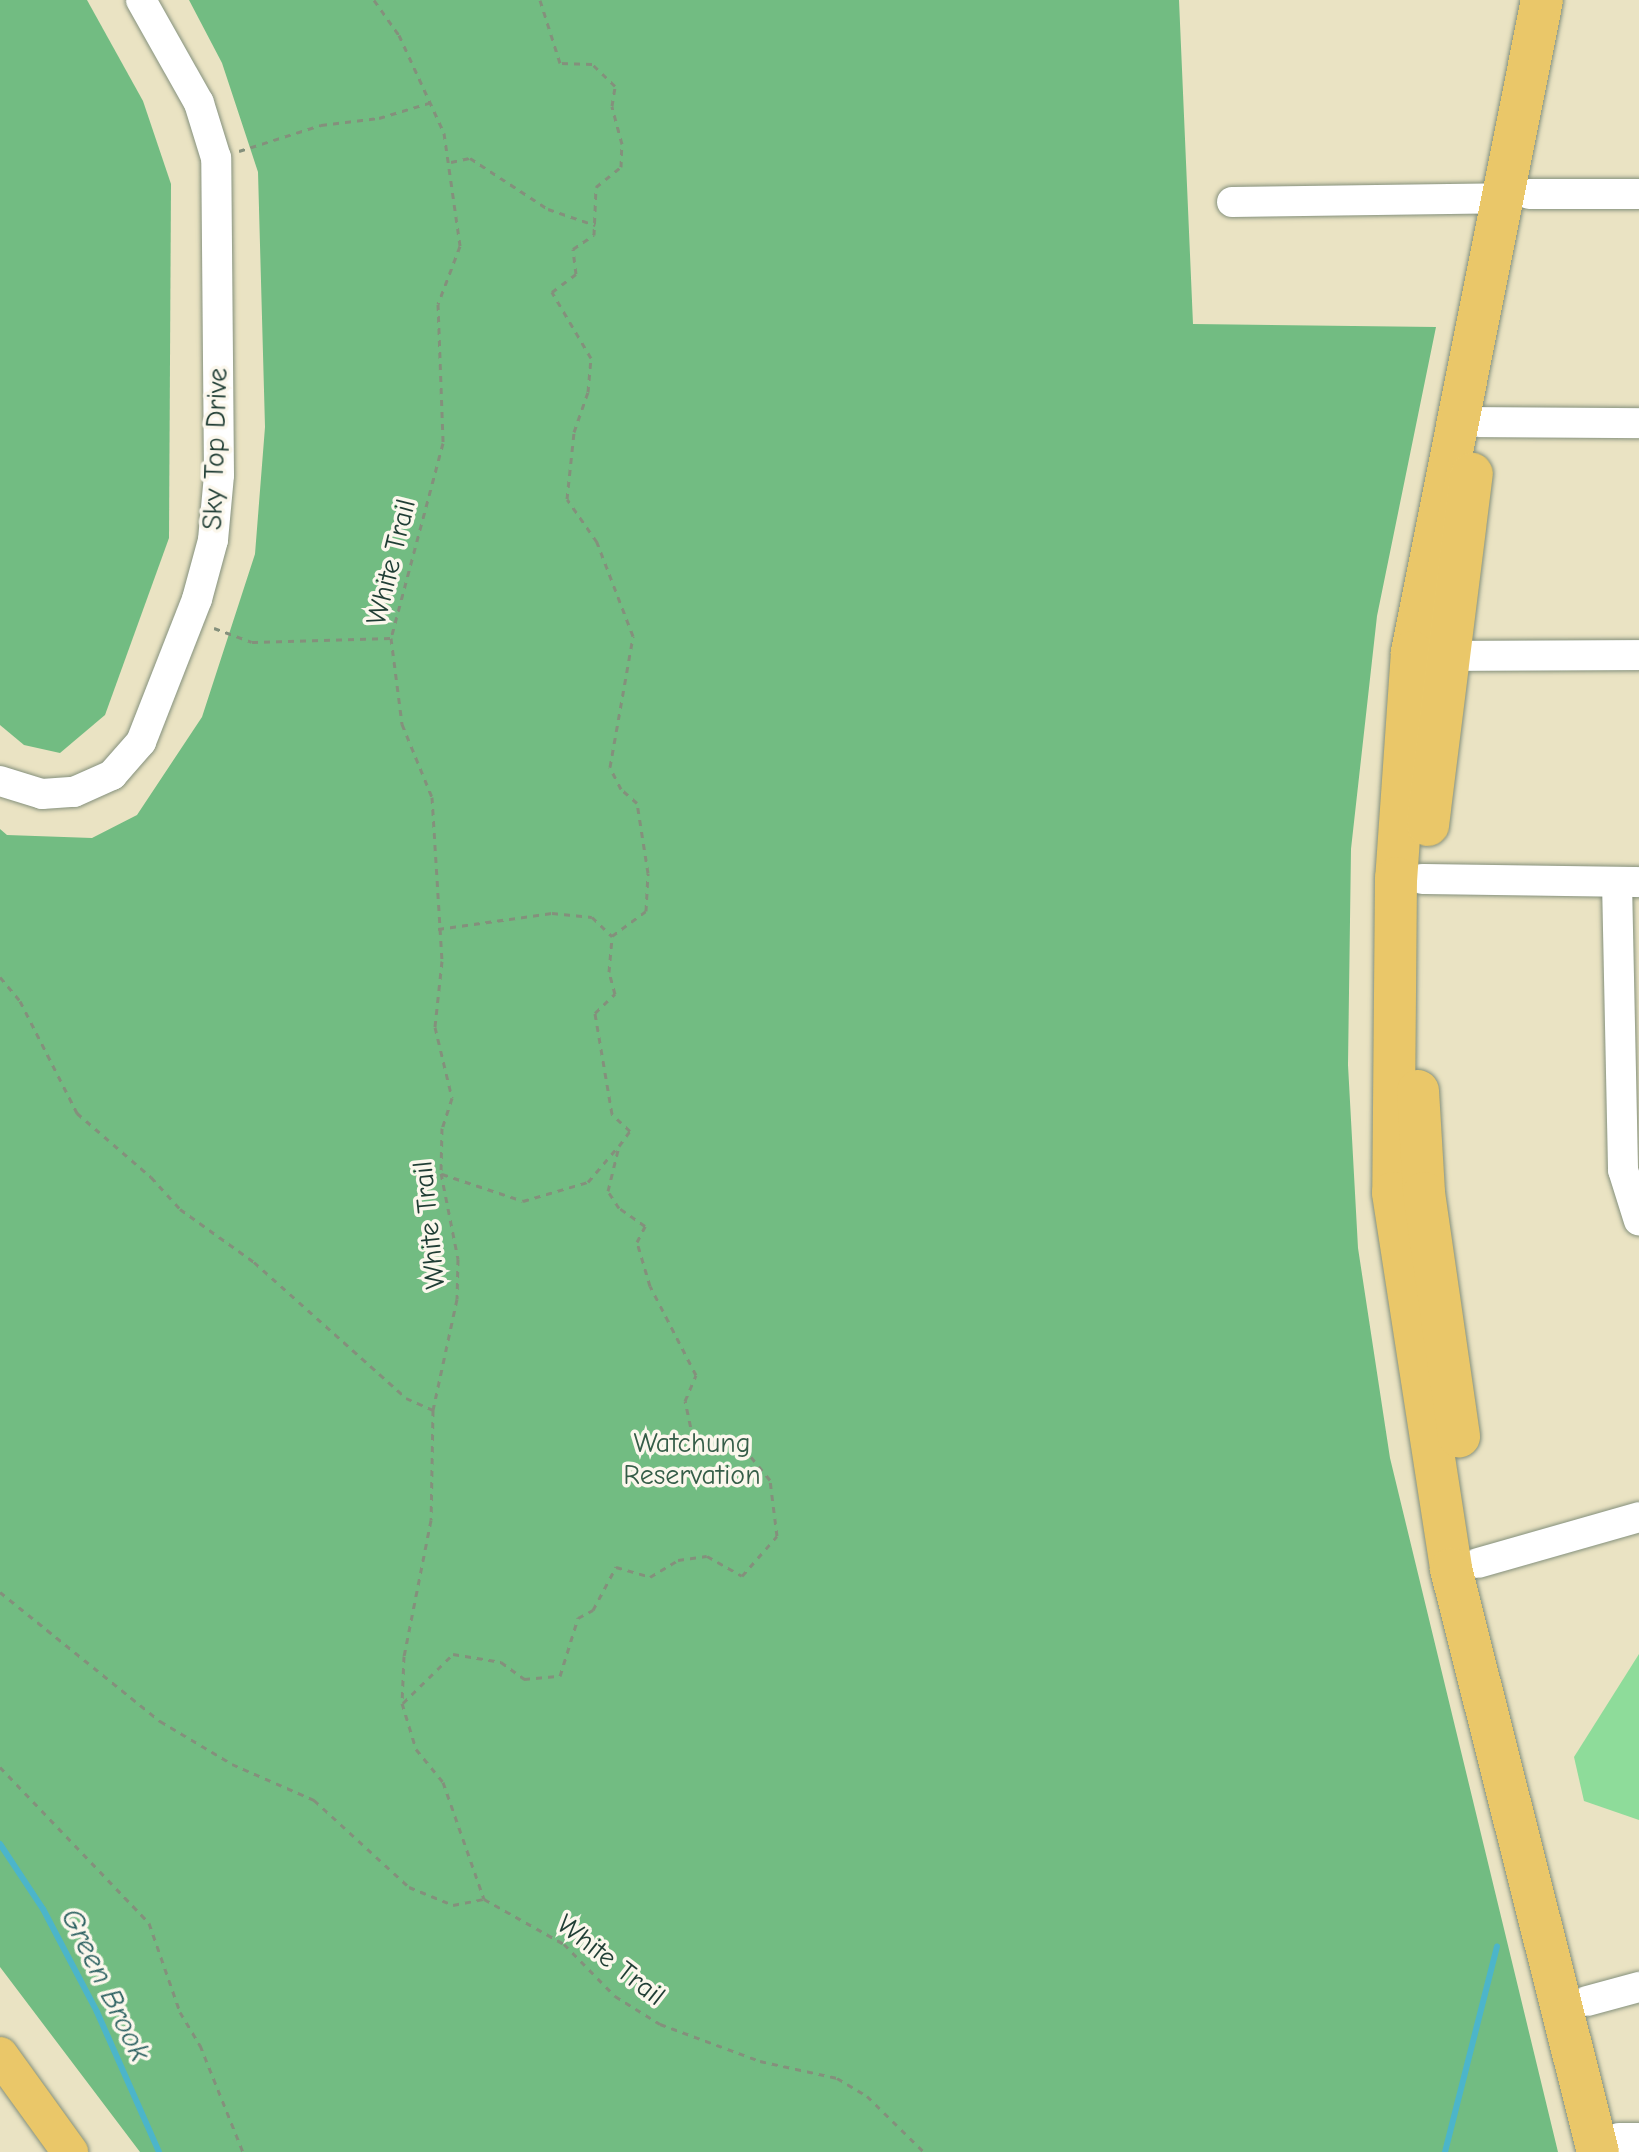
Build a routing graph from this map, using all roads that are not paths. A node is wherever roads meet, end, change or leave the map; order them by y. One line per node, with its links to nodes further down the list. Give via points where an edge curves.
1 (141, 0): 11 (street, Sky Top Drive, via 199,103 216,158 219,475 213,540 190,619 141,742 112,775 74,792 42,794)
2 (1542, 0): 5 (highway)
3 (1567, 0): 5 (highway)
4 (1639, 194): 5 (street)
5 (1516, 196): 6 (street); 7 (highway); 20 (highway, via 1412,652 1396,878 1393,1193 1451,1569)
6 (1232, 202)
7 (1479, 422): 8 (street); 10 (highway)
8 (1639, 423)
9 (1639, 655): 10 (street)
10 (1449, 656): 12 (highway)
11 (0, 781)
12 (1422, 879): 13 (street); 16 (highway, via 1416,987 1424,1193)
13 (1628, 882): 14 (street, via 1623,1170)
14 (1639, 1221)
15 (1639, 1517): 16 (street)
16 (1478, 1563): 18 (highway)
17 (1639, 1987): 18 (street)
18 (1587, 2001): 20 (highway)
19 (0, 2055): 21 (main road)
20 (1619, 2145)
21 (70, 2152)

